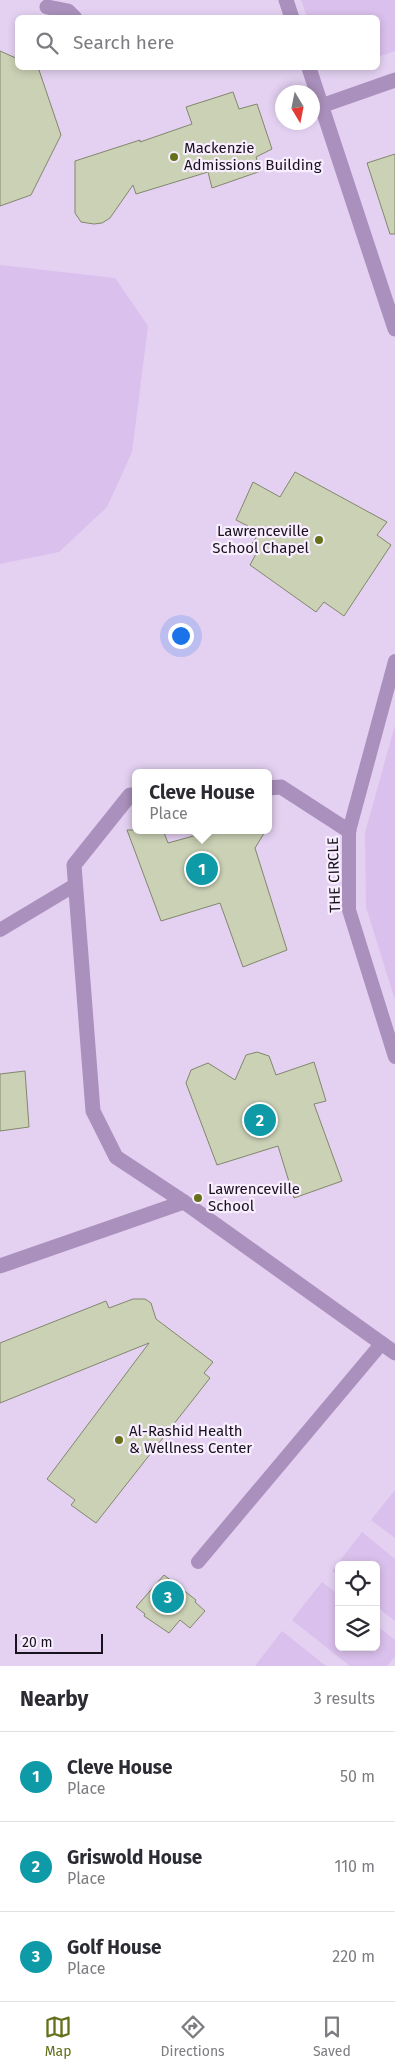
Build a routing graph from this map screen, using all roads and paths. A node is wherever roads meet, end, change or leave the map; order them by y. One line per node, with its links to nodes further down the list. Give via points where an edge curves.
1 (286, 0): 4 (street)
2 (47, 7): 3 (street, via 68,11)
3 (72, 15)
4 (291, 15)
5 (310, 70): 7 (street)
6 (395, 80): 7 (street)
7 (321, 106): 8 (street)
8 (395, 329)
9 (395, 661): 12 (lane, THE CIRCLE)
10 (272, 788): 12 (street, via 281,787)
11 (132, 795): 13 (street, via 74,865)
12 (348, 831): 15 (lane, THE CIRCLE, via 349,910)
13 (75, 885): 14 (lane); 16 (street, via 92,1111 116,1157)
14 (0, 930)
15 (395, 1057)
16 (184, 1202): 17 (street); 18 (street)
17 (0, 1266)
18 (382, 1344): 19 (street); 20 (lane)
19 (395, 1353)
20 (198, 1562)

